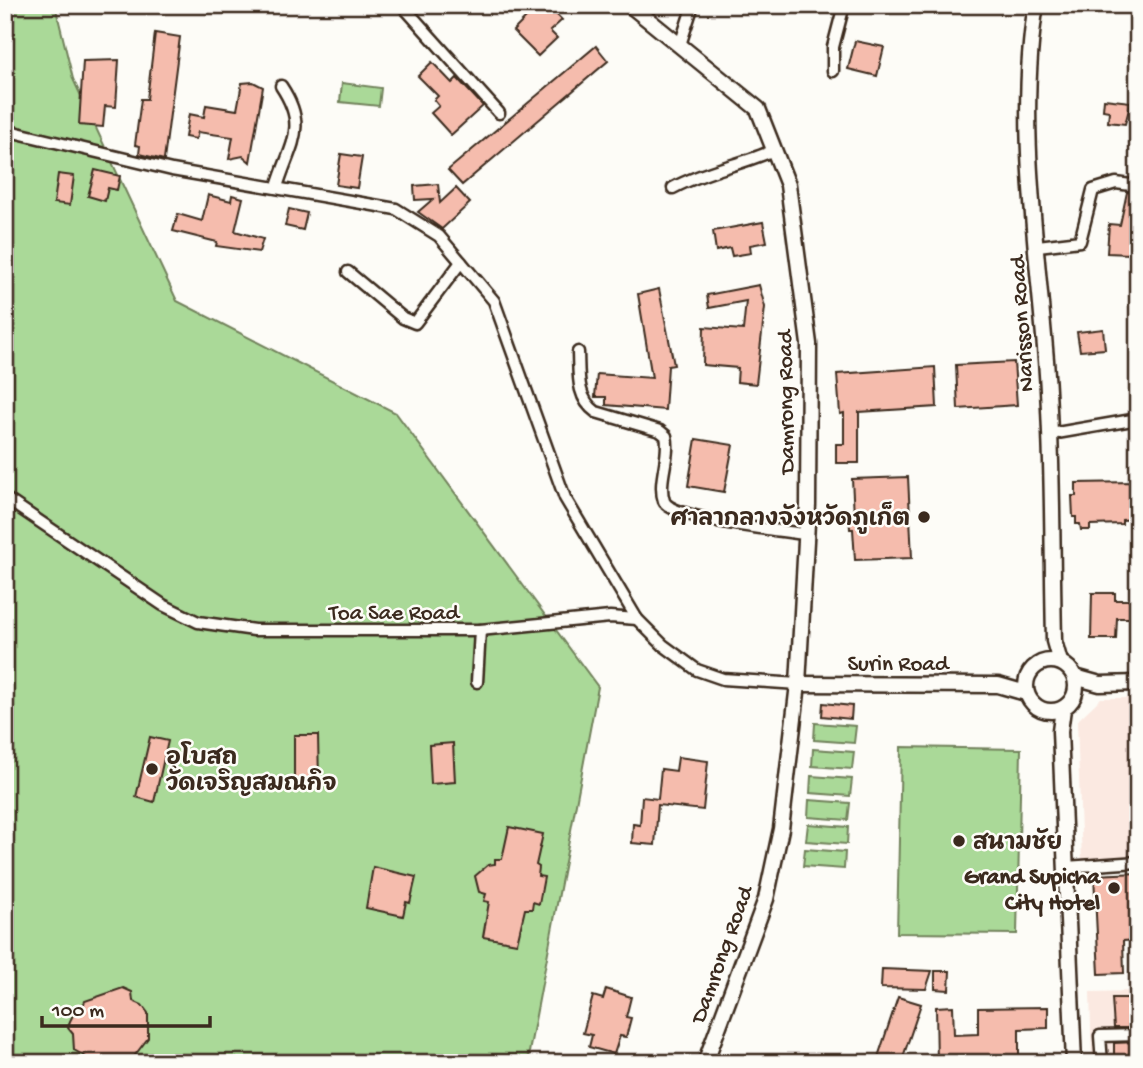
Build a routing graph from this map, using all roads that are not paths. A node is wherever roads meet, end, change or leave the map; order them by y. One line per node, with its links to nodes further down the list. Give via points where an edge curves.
1 (402, 5): 9 (street)
2 (631, 5): 6 (street, Damrong Road)
3 (693, 5): 6 (street)
4 (844, 5): 7 (street)
5 (1036, 5): 15 (street, Narisson Road, via 1029,138)
6 (680, 45): 11 (street, Damrong Road, via 758,109)
7 (833, 71)
8 (281, 86): 13 (street, via 294,106 297,125)
9 (499, 113)
10 (5, 130): 13 (street, via 172,170)
11 (774, 150): 14 (street, via 748,162 710,170); 22 (street, Damrong Road, via 788,185 809,344)
12 (1138, 186): 15 (street, via 1116,184 1093,190 1080,241)
13 (277, 187): 16 (street, via 396,209 439,236)
14 (673, 188)
15 (1038, 246): 20 (street, Narisson Road)
16 (461, 262): 17 (street, via 415,323); 23 (street, via 494,301 565,498)
17 (348, 272)
18 (578, 352): 22 (street, via 579,383 588,407 666,436 663,493 669,508 706,519)
19 (1138, 419): 20 (street)
20 (1051, 435): 25 (street, Narisson Road)
21 (5, 498): 24 (street, Toa Sae Road, via 163,605 198,622 254,630)
22 (805, 534): 31 (street, Damrong Road)
23 (637, 619): 24 (street, Toa Sae Road, via 610,617); 31 (street, via 697,670 723,679)
24 (480, 630): 29 (street)
25 (1054, 641): 26 (street, Narisson Road); 27 (street, Narisson Road)
26 (1045, 662): 27 (street); 28 (street)
27 (1060, 663): 33 (street)
28 (1027, 677): 32 (street, Surin Road); 34 (street)
29 (477, 682)
30 (1138, 683): 33 (street)
31 (798, 684): 32 (street, Surin Road); 39 (street, Damrong Road, via 781,829 765,899)
32 (998, 685): 34 (street, Surin Road)
33 (1075, 685): 35 (street)
34 (1026, 693): 35 (street, via 1035,706)
35 (1056, 710): 37 (street)
36 (1138, 862): 37 (street)
37 (1066, 867): 40 (street)
38 (1138, 1035): 41 (street, via 1100,1036)
39 (705, 1063)
40 (1074, 1063)
41 (1102, 1063)

